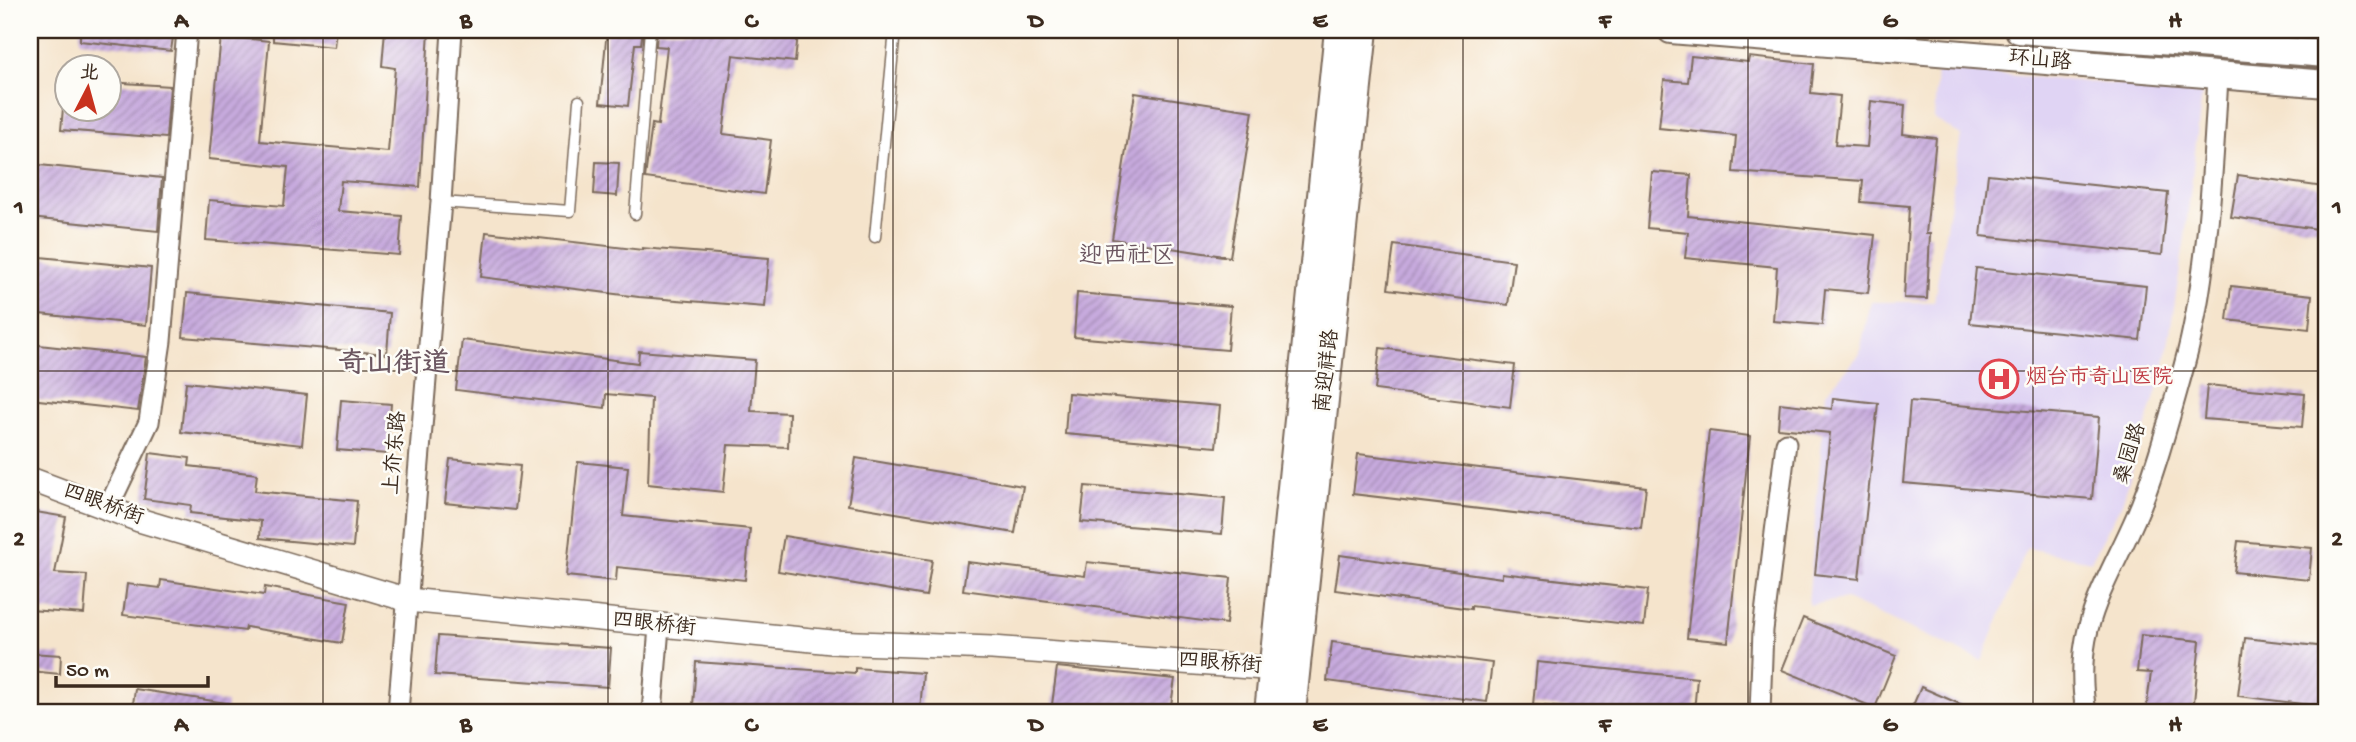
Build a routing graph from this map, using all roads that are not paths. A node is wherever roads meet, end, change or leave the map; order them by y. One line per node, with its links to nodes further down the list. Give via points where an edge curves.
1 (187, 30): 19 (street, via 161,341 149,422)
2 (452, 30): 14 (street, 上夼东路)
3 (650, 30): 15 (lane)
4 (895, 30): 16 (lane)
5 (1338, 30): 22 (main road, 南迎祥路)
6 (1364, 30): 22 (main road, 南迎祥路)
7 (1671, 30): 9 (main road, 环山路)
8 (2019, 30): 9 (main road, 环山路)
9 (2147, 50): 10 (main road, 环山路); 11 (main road, 环山路)
10 (2326, 54)
11 (2218, 77): 12 (main road, 环山路); 28 (street, 桑园路, via 2214,155 2185,363 2137,515 2092,606 2082,646)
12 (2326, 85)
13 (579, 101): 14 (lane, via 570,211)
14 (441, 202): 20 (street, 上夼东路)
15 (635, 214)
16 (875, 237)
17 (1786, 443): 27 (street, via 1763,630)
18 (30, 478): 19 (street, 四眼桥街)
19 (107, 510): 20 (street, 四眼桥街)
20 (408, 600): 21 (street, 四眼桥街); 23 (street, 上夼东路)
21 (659, 627): 22 (street, 四眼桥街); 24 (street)
22 (1285, 670): 25 (main road, 南迎祥路); 26 (main road, 南迎祥路)
23 (398, 712)
24 (652, 712)
25 (1268, 712)
26 (1292, 712)
27 (1760, 712)
28 (2086, 712)

